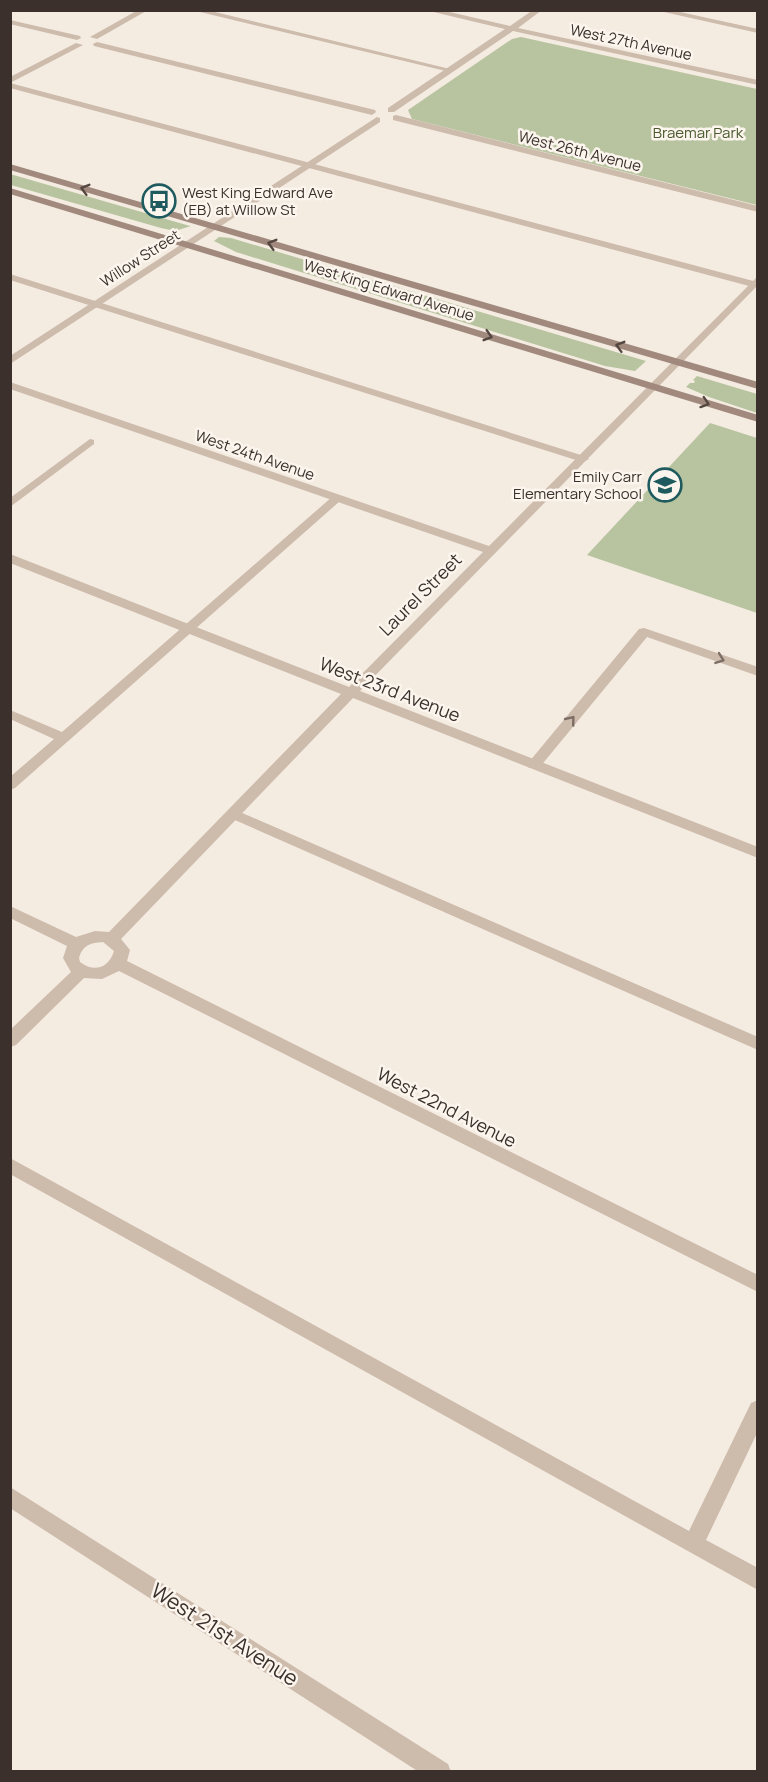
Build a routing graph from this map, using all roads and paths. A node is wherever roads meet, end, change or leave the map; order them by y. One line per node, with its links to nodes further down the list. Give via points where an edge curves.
1 (145, 10): 9 (street)
2 (195, 10): 11 (street)
3 (428, 10): 7 (street, West 27th Avenue)
4 (539, 10): 7 (street)
5 (658, 10): 8 (street)
6 (10, 22): 10 (street)
7 (511, 29): 11 (street); 13 (street, West 27th Avenue)
8 (758, 32)
9 (96, 40): 10 (street); 15 (street)
10 (78, 42): 12 (street)
11 (450, 70): 14 (street)
12 (10, 83): 16 (street)
13 (758, 83)
14 (394, 114): 15 (street, via 387,121); 19 (street, West 26th Avenue)
15 (374, 116): 16 (street, Willow Street)
16 (308, 165): 20 (street, Willow Street); 23 (street)
17 (10, 167): 20 (main road, West King Edward Avenue, one-way to 17)
18 (10, 191): 21 (main road, West King Edward Avenue)
19 (758, 209)
20 (214, 227): 21 (street, Willow Street); 26 (main road, West King Edward Avenue, one-way to 20)
21 (188, 244): 24 (street, Willow Street); 28 (main road, West King Edward Avenue, one-way to 28)
22 (10, 278): 24 (street)
23 (755, 281): 26 (street, Laurel Street)
24 (96, 304): 25 (street, Willow Street); 32 (street)
25 (10, 362)
26 (676, 362): 28 (street, Laurel Street); 29 (main road, West King Edward Avenue)
27 (10, 385): 33 (street, West 24th Avenue)
28 (653, 386): 30 (main road, West King Edward Avenue, one-way to 30); 32 (street, Laurel Street)
29 (758, 386)
30 (758, 419)
31 (90, 442): 34 (street)
32 (583, 459): 35 (street, Laurel Street)
33 (336, 499): 35 (street, West 24th Avenue); 37 (street)
34 (10, 504)
35 (491, 551): 39 (street, Laurel Street)
36 (10, 558): 37 (street, West 23rd Avenue)
37 (189, 629): 39 (street, West 23rd Avenue); 41 (street)
38 (758, 672): 42 (street, one-way to 38, via 644,632)
39 (349, 693): 42 (street, West 23rd Avenue); 44 (street, Laurel Street)
40 (10, 714): 41 (street)
41 (64, 738): 43 (street)
42 (534, 765): 45 (street, West 23rd Avenue)
43 (10, 785)
44 (232, 814): 47 (street, Laurel Street); 52 (street)
45 (758, 853)
46 (10, 911): 48 (street)
47 (112, 939): 48 (street, via 94,937); 49 (street, via 122,950)
48 (77, 944): 50 (street, via 70,959)
49 (118, 964): 50 (street, via 100,974); 54 (street, West 22nd Avenue)
50 (80, 972): 51 (street)
51 (10, 1041)
52 (758, 1044)
53 (10, 1165): 57 (street)
54 (758, 1284)
55 (758, 1409): 57 (street)
56 (10, 1496): 59 (street, West 21st Avenue)
57 (693, 1545): 58 (street)
58 (758, 1580)
59 (440, 1772)

